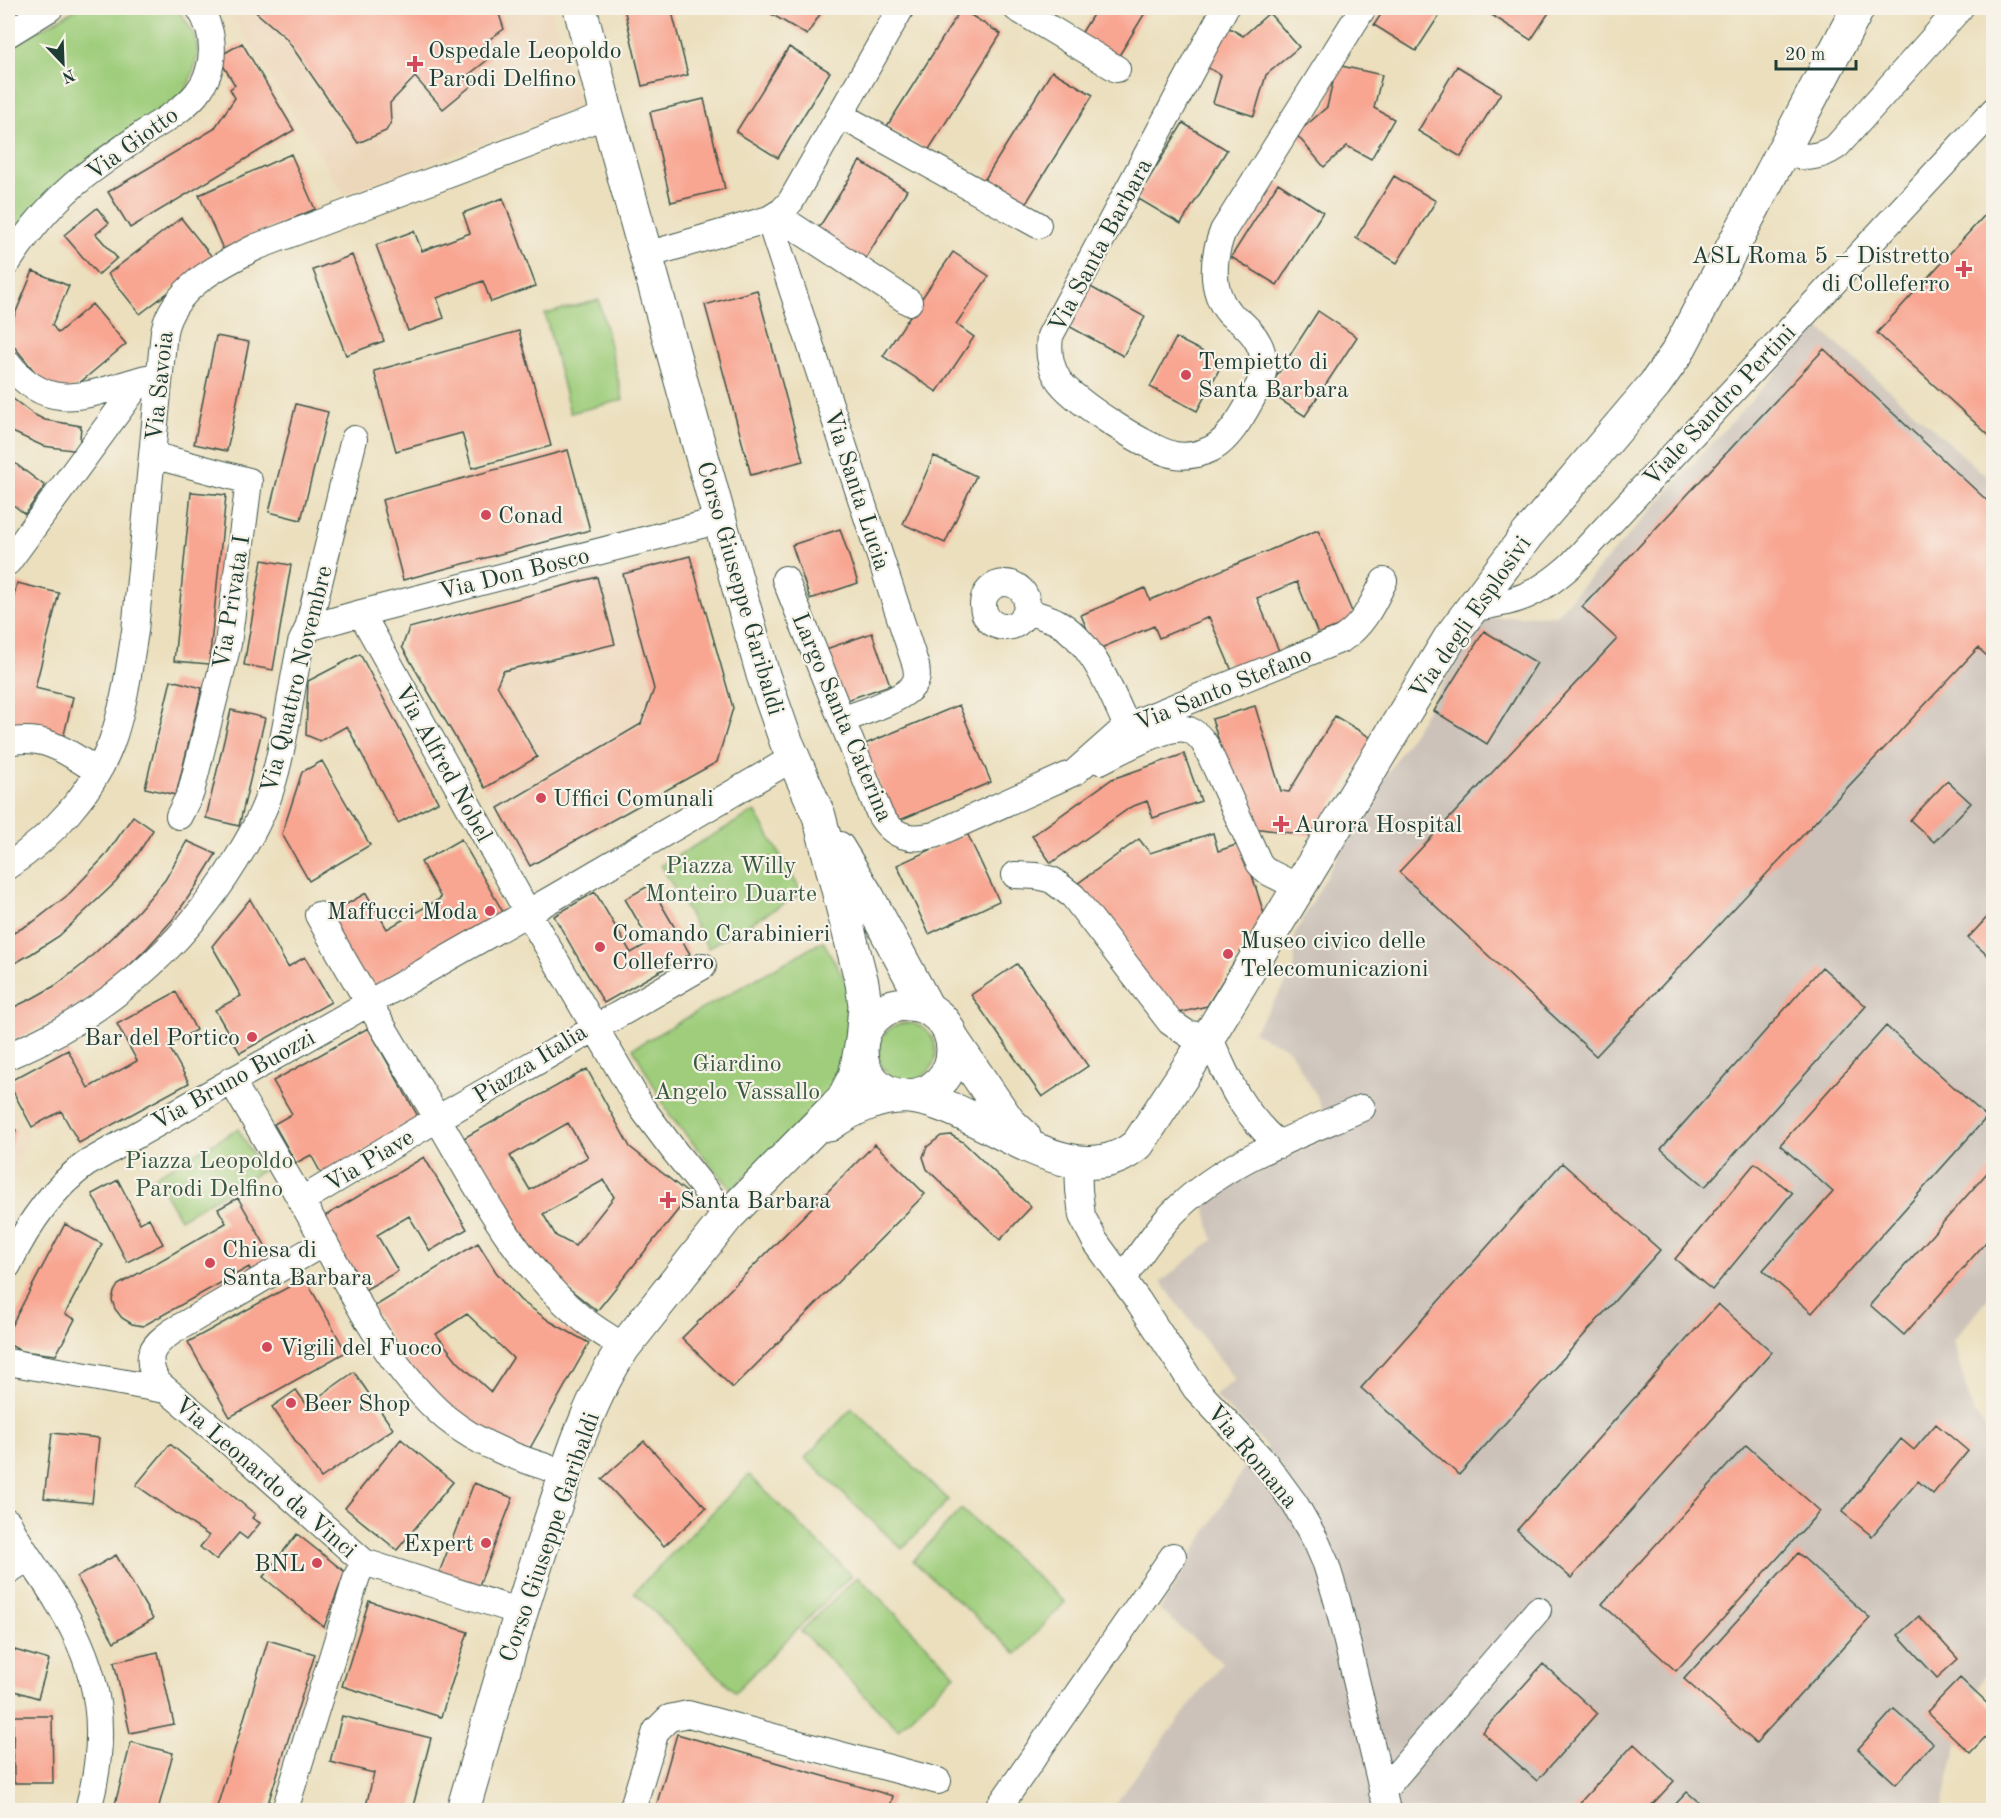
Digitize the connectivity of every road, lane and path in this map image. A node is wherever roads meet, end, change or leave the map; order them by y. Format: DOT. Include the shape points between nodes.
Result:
graph roads {
  1 [pos="50,8"];
  2 [pos="199,8"];
  3 [pos="580,8"];
  4 [pos="901,8"];
  5 [pos="1016,8"];
  6 [pos="1225,8"];
  7 [pos="1363,8"];
  8 [pos="1858,8"];
  9 [pos="1960,8"];
  10 [pos="8,34"];
  11 [pos="1117,69"];
  12 [pos="1994,110"];
  13 [pos="608,114"];
  14 [pos="840,115"];
  15 [pos="1783,152"];
  16 [pos="772,217"];
  17 [pos="1038,225"];
  18 [pos="647,255"];
  19 [pos="8,262"];
  20 [pos="909,302"];
  21 [pos="8,363"];
  22 [pos="150,377"];
  23 [pos="354,439"];
  24 [pos="152,455"];
  25 [pos="722,520"];
  26 [pos="8,562"];
  27 [pos="785,579"];
  28 [pos="1384,580"];
  29 [pos="1470,609"];
  30 [pos="1027,611"];
  31 [pos="361,613"];
  32 [pos="308,628"];
  33 [pos="842,720"];
  34 [pos="1127,726"];
  35 [pos="8,742"];
  36 [pos="793,758"];
  37 [pos="97,771"];
  38 [pos="1075,772"];
  39 [pos="179,816"];
  40 [pos="819,816"];
  41 [pos="915,839"];
  42 [pos="8,866"];
  43 [pos="1015,875"];
  44 [pos="1298,887"];
  45 [pos="528,913"];
  46 [pos="318,915"];
  47 [pos="703,966"];
  48 [pos="368,1003"];
  49 [pos="928,1009"];
  50 [pos="595,1028"];
  51 [pos="1209,1036"];
  52 [pos="953,1040"];
  53 [pos="862,1041"];
  54 [pos="8,1056"];
  55 [pos="231,1080"];
  56 [pos="908,1097"];
  57 [pos="1362,1108"];
  58 [pos="438,1119"];
  59 [pos="1279,1145"];
  60 [pos="795,1148"];
  61 [pos="1040,1152"];
  62 [pos="1078,1162"];
  63 [pos="302,1200"];
  64 [pos="728,1217"];
  65 [pos="325,1242"];
  66 [pos="8,1265"];
  67 [pos="1123,1278"];
  68 [pos="624,1347"];
  69 [pos="8,1362"];
  70 [pos="165,1390"];
  71 [pos="566,1473"];
  72 [pos="8,1522"];
  73 [pos="1173,1556"];
  74 [pos="364,1562"];
  75 [pos="18,1564"];
  76 [pos="1538,1610"];
  77 [pos="520,1612"];
  78 [pos="938,1781"];
  79 [pos="1385,1801"];
  80 [pos="88,1810"];
  81 [pos="285,1810"];
  82 [pos="463,1810"];
  83 [pos="632,1810"];
  84 [pos="997,1810"];
  1 -- 10 [label="street"];
  2 -- 19 [label="street, Via Giotto" via="209,29 212,51 208,72 198,92 70,189 28,232"];
  3 -- 13 [label="main road, Corso Giuseppe Garibaldi"];
  4 -- 14 [label="street"];
  5 -- 11 [label="street"];
  6 -- 7 [label="street, Via Santa Barbara" via="1048,346 1059,381 1077,400 1145,442 1181,455 1212,449 1230,434 1260,383 1264,354 1257,338 1229,313 1219,296 1214,267 1219,242"];
  8 -- 15 [label="main road, Via degli Esplosivi"];
  9 -- 15 [label="street" via="1837,146 1811,158"];
  12 -- 29 [label="street, Viale Sandro Pertini" via="1571,565 1523,598"];
  13 -- 18 [label="main road, Corso Giuseppe Garibaldi"];
  13 -- 22 [label="street, Via Savoia" via="311,225 215,269 171,309"];
  14 -- 16 [label="street" via="791,201"];
  14 -- 17 [label="street"];
  15 -- 29 [label="main road, Via degli Esplosivi" via="1666,369"];
  16 -- 18 [label="street"];
  16 -- 20 [label="street"];
  16 -- 33 [label="street, Via Santa Lucia" via="917,675 911,689"];
  18 -- 25 [label="main road, Corso Giuseppe Garibaldi"];
  21 -- 22 [label="street" via="34,389 55,396 78,396"];
  22 -- 24 [label="street, Via Savoia"];
  22 -- 26 [label="street"];
  23 -- 32 [label="street, Via Quattro Novembre"];
  24 -- 37 [label="street, Via Savoia" via="138,614 128,678 110,747"];
  24 -- 39 [label="street, Via Privata I" via="249,481 228,644 191,792"];
  25 -- 31 [label="street, Via Don Bosco"];
  25 -- 36 [label="main road, Corso Giuseppe Garibaldi" via="763,675"];
  27 -- 33 [label="street, Largo Santa Caterina"];
  28 -- 34 [label="street, Via Santo Stefano" via="1368,614 1341,639"];
  29 -- 44 [label="main road, Via degli Esplosivi"];
  30 -- 34 [label="street" via="1057,622 1073,635 1096,665"];
  31 -- 32 [label="street, Via Don Bosco"];
  31 -- 45 [label="street, Via Alfred Nobel"];
  32 -- 54 [label="street, Via Quattro Novembre" via="301,643 283,746 270,792 244,847 207,905 157,959 112,998 58,1032"];
  33 -- 41 [label="street, Largo Santa Caterina" via="886,825 899,836"];
  34 -- 38 [label="street, Via Santo Stefano"];
  35 -- 37 [label="street" via="46,742"];
  36 -- 40 [label="main road, Corso Giuseppe Garibaldi"];
  36 -- 45 [label="street"];
  37 -- 42 [label="street, Via Savoia" via="58,825"];
  38 -- 41 [label="street, Via Santo Stefano" via="934,835"];
  38 -- 44 [label="street" via="1162,732 1188,729 1202,739 1259,863 1266,871"];
  40 -- 49 [label="main road"];
  40 -- 53 [label="main road, Corso Giuseppe Garibaldi" via="862,983"];
  43 -- 51 [label="street" via="1052,880 1065,889 1170,1022 1188,1034"];
  44 -- 51 [label="main road, Via degli Esplosivi"];
  45 -- 48 [label="street"];
  45 -- 50 [label="street, Piazza Italia"];
  46 -- 48 [label="street"];
  47 -- 50 [label="street"];
  48 -- 55 [label="street, Via Bruno Buozzi"];
  48 -- 58 [label="street"];
  49 -- 52 [label="main road" via="943,1022"];
  49 -- 53 [label="main road" via="903,1004 887,1009 868,1025"];
  50 -- 58 [label="street, Piazza Italia"];
  50 -- 64 [label="street" via="652,1123"];
  51 -- 59 [label="street" via="1239,1101"];
  51 -- 62 [label="main road, Via degli Esplosivi" via="1138,1144 1113,1159"];
  52 -- 56 [label="main road" via="952,1060 944,1079 922,1095"];
  52 -- 61 [label="main road, Via degli Esplosivi" via="1009,1122"];
  53 -- 56 [label="main road" via="864,1068 871,1080 894,1095"];
  53 -- 60 [label="main road, Corso Giuseppe Garibaldi" via="849,1092"];
  55 -- 63 [label="street"];
  55 -- 66 [label="street, Via Bruno Buozzi" via="74,1173 41,1208"];
  56 -- 60 [label="main road, Corso Giuseppe Garibaldi" via="850,1110"];
  56 -- 61 [label="main road, Via degli Esplosivi" via="957,1110"];
  57 -- 59 [label="street"];
  58 -- 63 [label="street, Via Piave"];
  58 -- 68 [label="street" via="520,1254 554,1293"];
  59 -- 67 [label="street" via="1225,1171 1187,1199"];
  60 -- 64 [label="main road, Corso Giuseppe Garibaldi"];
  61 -- 62 [label="main road, Via degli Esplosivi"];
  62 -- 67 [label="street, Via Romana" via="1082,1216"];
  63 -- 65 [label="street"];
  64 -- 68 [label="main road, Corso Giuseppe Garibaldi"];
  65 -- 70 [label="street" via="159,1341 153,1348 150,1364"];
  65 -- 71 [label="street" via="391,1359 447,1419 497,1449"];
  67 -- 79 [label="street, Via Romana" via="1196,1389 1265,1463 1316,1541 1338,1600"];
  68 -- 71 [label="main road, Corso Giuseppe Garibaldi" via="592,1407"];
  69 -- 70 [label="street, Via Leonardo da Vinci"];
  70 -- 74 [label="street, Via Leonardo da Vinci"];
  71 -- 77 [label="main road, Corso Giuseppe Garibaldi"];
  72 -- 75 [label="street"];
  73 -- 84 [label="street"];
  74 -- 77 [label="street, Via Leonardo da Vinci"];
  74 -- 81 [label="street"];
  75 -- 80 [label="street" via="59,1603 78,1637 95,1685 99,1733"];
  76 -- 79 [label="street"];
  77 -- 82 [label="main road, Corso Giuseppe Garibaldi"];
  78 -- 83 [label="street" via="688,1714 669,1718 656,1731"];
}
